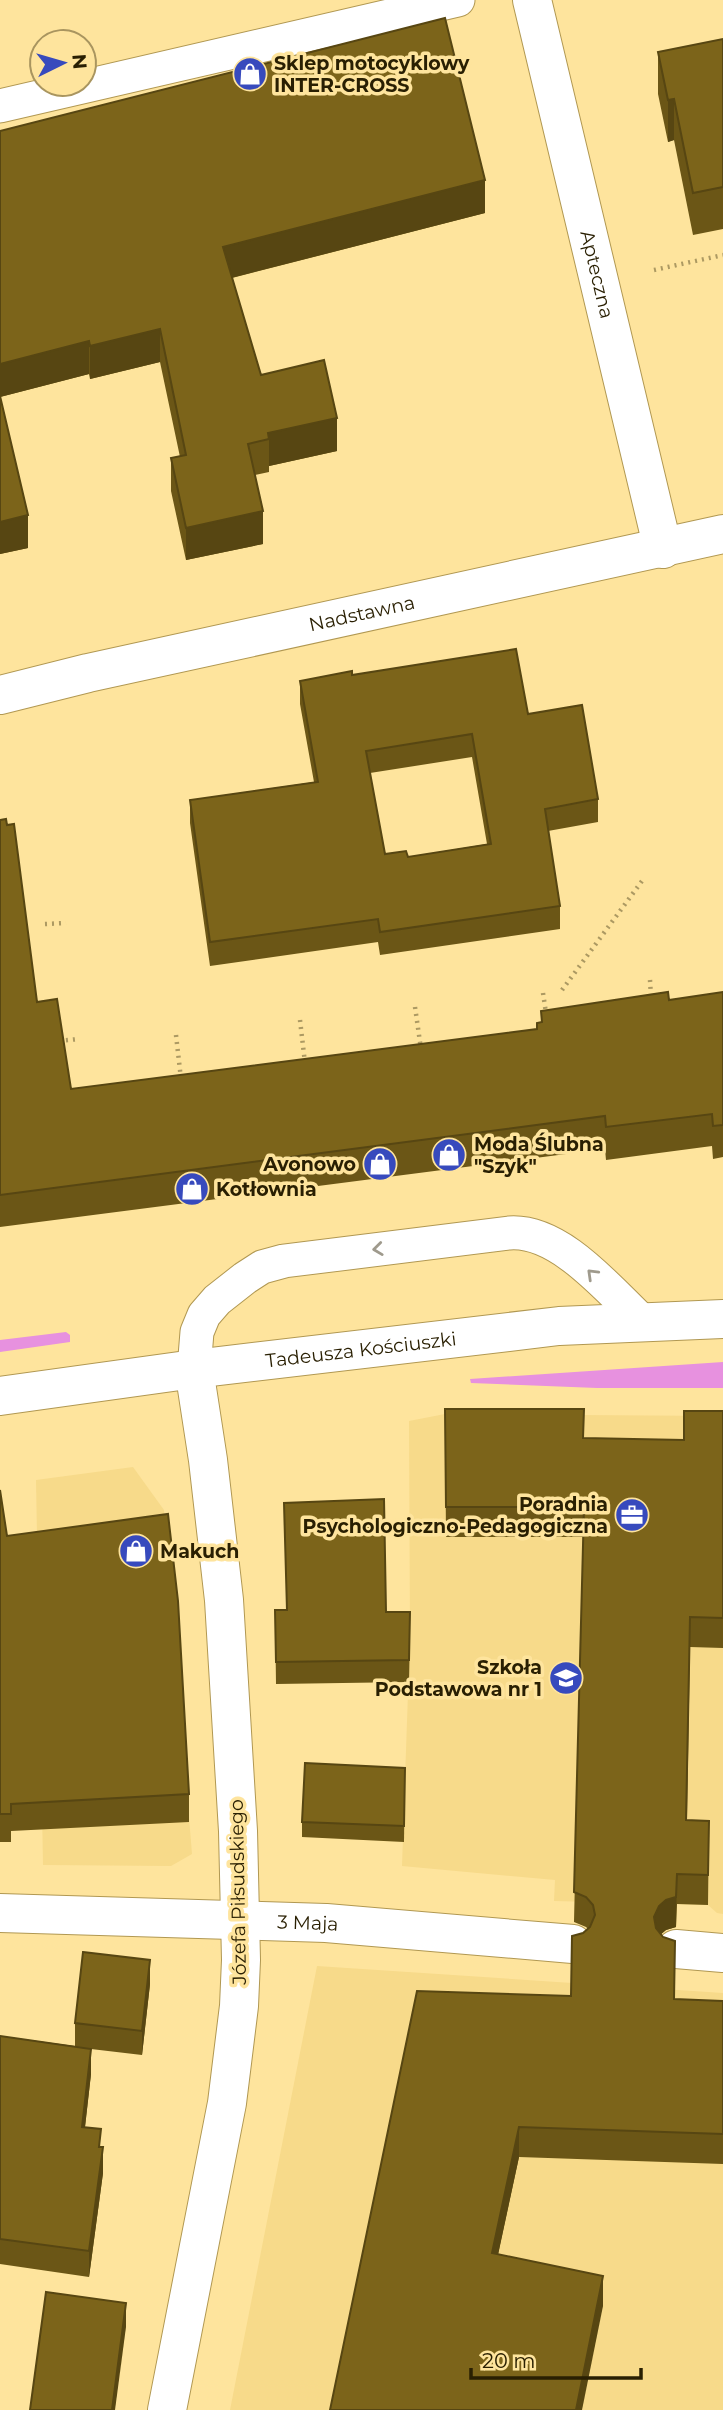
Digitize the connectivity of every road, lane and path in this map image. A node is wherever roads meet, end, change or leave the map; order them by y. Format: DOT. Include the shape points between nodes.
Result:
graph roads {
  1 [pos="458,0"];
  2 [pos="532,0"];
  3 [pos="0,106"];
  4 [pos="723,255"];
  5 [pos="654,270"];
  6 [pos="723,534"];
  7 [pos="663,549"];
  8 [pos="0,695"];
  9 [pos="642,881"];
  10 [pos="66,923"];
  11 [pos="45,924"];
  12 [pos="650,979"];
  13 [pos="562,990"];
  14 [pos="543,993"];
  15 [pos="652,1003"];
  16 [pos="415,1007"];
  17 [pos="547,1018"];
  18 [pos="300,1020"];
  19 [pos="176,1035"];
  20 [pos="79,1038"];
  21 [pos="58,1042"];
  22 [pos="421,1054"];
  23 [pos="306,1067"];
  24 [pos="181,1083"];
  25 [pos="723,1319"];
  26 [pos="642,1321"];
  27 [pos="194,1369"];
  28 [pos="0,1396"];
  29 [pos="0,1913"];
  30 [pos="240,1920"];
  31 [pos="573,1944"];
  32 [pos="676,1949"];
  33 [pos="723,1952"];
  34 [pos="167,2410"];
  1 -- 3 [label="lane"];
  2 -- 7 [label="street, Apteczna"];
  4 -- 5 [label="path"];
  6 -- 7 [label="street, Nadstawna"];
  7 -- 8 [label="street, Nadstawna"];
  9 -- 13 [label="path"];
  10 -- 11 [label="path"];
  12 -- 15 [label="path"];
  14 -- 17 [label="path"];
  16 -- 22 [label="path"];
  18 -- 23 [label="path"];
  19 -- 24 [label="path"];
  20 -- 21 [label="path"];
  25 -- 26 [label="street, Tadeusza Kościuszki"];
  26 -- 27 [label="street, Tadeusza Kościuszki" via="559,1326"];
  26 -- 27 [label="lane, one-way" via="575,1258 538,1237 509,1233 262,1267 204,1315 197,1332"];
  27 -- 28 [label="street, Tadeusza Kościuszki"];
  27 -- 30 [label="street, Józefa Piłsudskiego" via="224,1600"];
  29 -- 30 [label="street, 3 Maja"];
  30 -- 31 [label="street, 3 Maja"];
  30 -- 34 [label="street, Józefa Piłsudskiego" via="233,2068"];
  32 -- 33 [label="street"];
}
